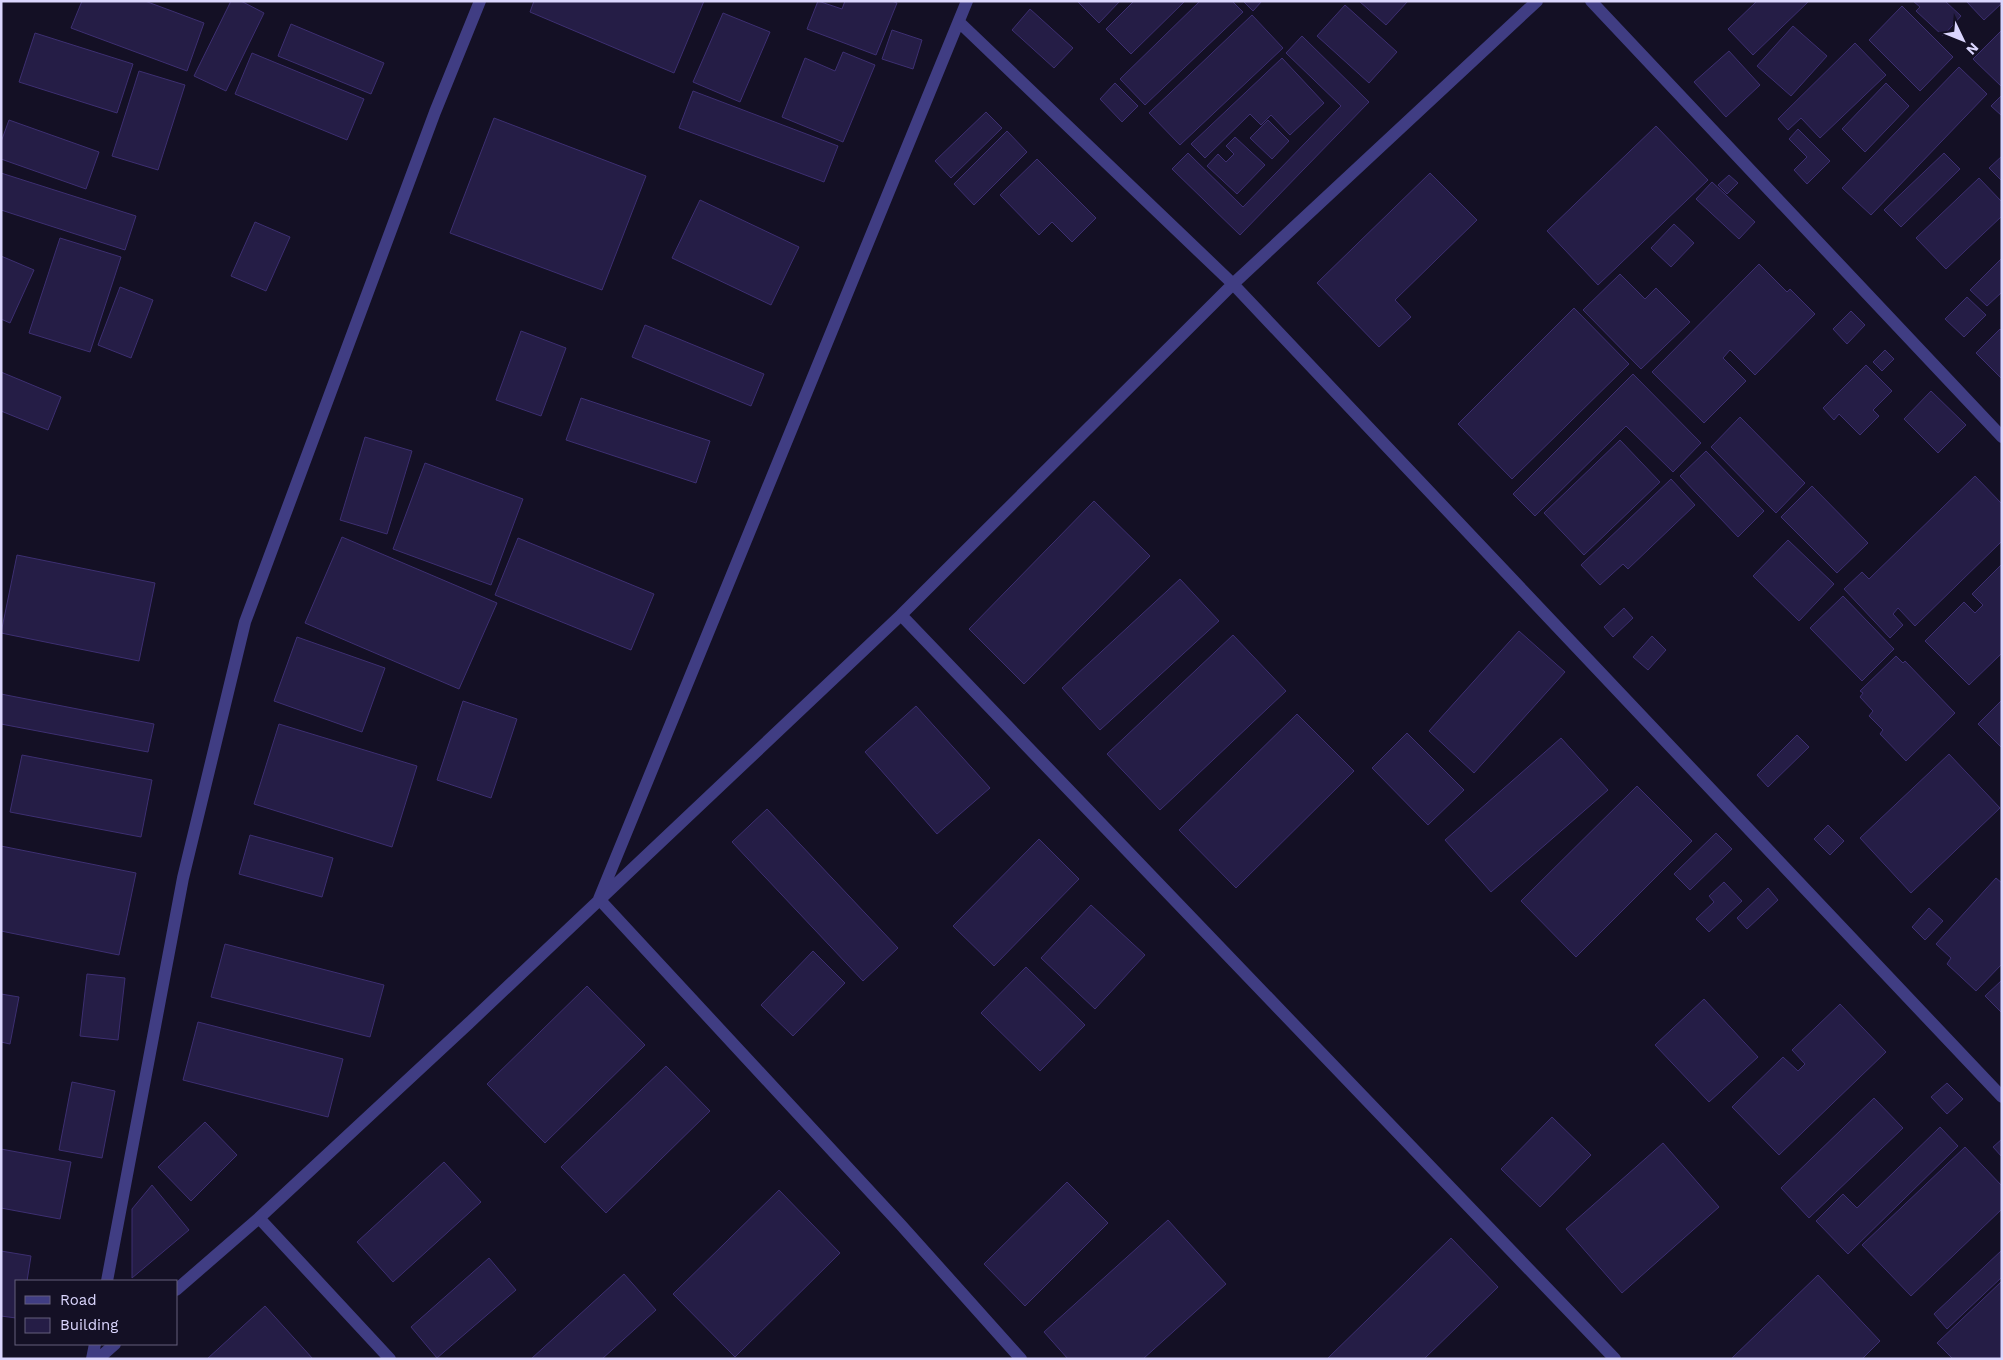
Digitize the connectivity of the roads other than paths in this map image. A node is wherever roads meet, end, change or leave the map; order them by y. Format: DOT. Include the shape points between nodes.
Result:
graph roads {
  1 [pos="480,1"];
  2 [pos="967,1"];
  3 [pos="1537,1"];
  4 [pos="1591,1"];
  5 [pos="959,22"];
  6 [pos="1234,284"];
  7 [pos="2002,437"];
  8 [pos="901,615"];
  9 [pos="599,899"];
  10 [pos="2002,1097"];
  11 [pos="258,1218"];
  12 [pos="107,1280"];
  13 [pos="178,1288"];
  14 [pos="95,1345"];
  15 [pos="114,1345"];
  16 [pos="92,1359"];
  17 [pos="98,1359"];
  18 [pos="390,1359"];
  19 [pos="1021,1359"];
  20 [pos="1615,1359"];
  1 -- 12 [label="street" via="435,112 245,622 183,878"];
  2 -- 5 [label="street"];
  3 -- 6 [label="street"];
  4 -- 7 [label="street"];
  5 -- 6 [label="street"];
  5 -- 9 [label="street"];
  6 -- 8 [label="street"];
  6 -- 10 [label="street"];
  8 -- 9 [label="street"];
  8 -- 20 [label="street"];
  9 -- 11 [label="street"];
  9 -- 19 [label="street"];
  11 -- 13 [label="street"];
  11 -- 18 [label="street"];
  14 -- 16 [label="street"];
  15 -- 17 [label="street"];
}
